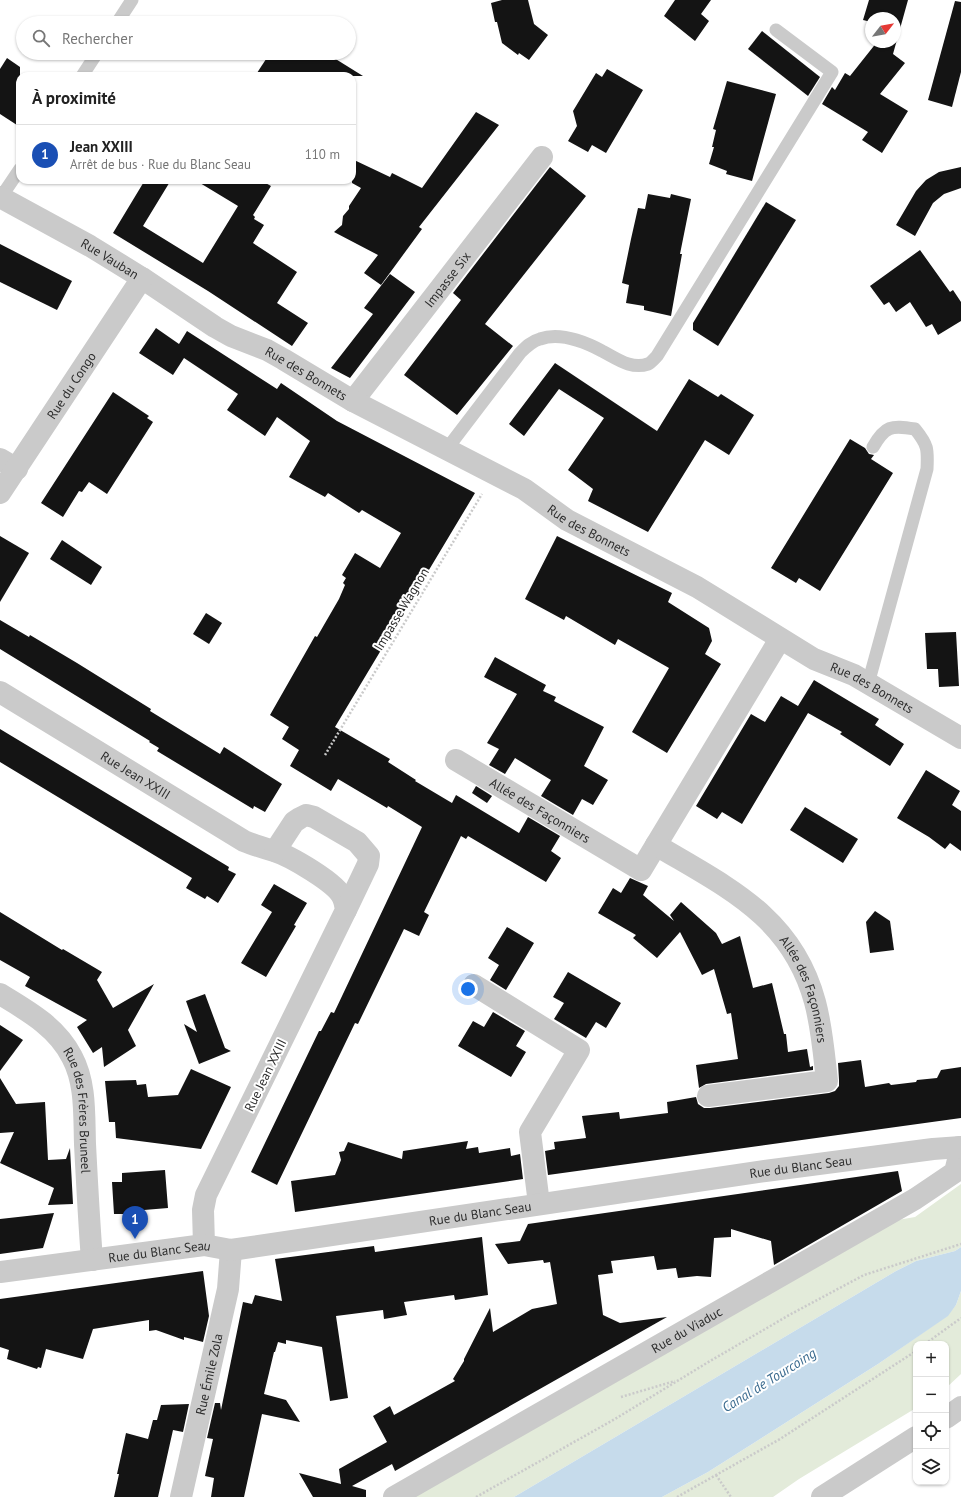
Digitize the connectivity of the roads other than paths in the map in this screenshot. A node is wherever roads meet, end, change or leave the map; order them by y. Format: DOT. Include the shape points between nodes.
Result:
graph roads {
  1 [pos="132,0"];
  2 [pos="122,16"];
  3 [pos="776,30"];
  4 [pos="92,60"];
  5 [pos="85,72"];
  6 [pos="542,157"];
  7 [pos="16,175"];
  8 [pos="0,197"];
  9 [pos="142,278"];
  10 [pos="215,327"];
  11 [pos="353,401"];
  12 [pos="872,447"];
  13 [pos="446,450"];
  14 [pos="8,464"];
  15 [pos="0,494"];
  16 [pos="780,638"];
  17 [pos="868,684"];
  18 [pos="0,692"];
  19 [pos="961,738"];
  20 [pos="456,760"];
  21 [pos="656,845"];
  22 [pos="275,851"];
  23 [pos="346,910"];
  24 [pos="474,985"];
  25 [pos="0,994"];
  26 [pos="708,1096"];
  27 [pos="960,1147"];
  28 [pos="539,1204"];
  29 [pos="204,1245"];
  30 [pos="231,1250"];
  31 [pos="92,1260"];
  32 [pos="0,1272"];
  33 [pos="961,1408"];
  34 [pos="949,1416"];
  35 [pos="913,1440"];
  36 [pos="181,1497"];
  37 [pos="394,1497"];
  38 [pos="822,1497"];
  1 -- 2 [label="lane"];
  3 -- 13 [label="lane" via="832,72 657,356 648,364 629,365 568,338 541,338 520,353"];
  4 -- 5 [label="lane"];
  6 -- 11 [label="street, Impasse Six"];
  7 -- 8 [label="lane"];
  8 -- 9 [label="street, Rue Vauban" via="90,246"];
  9 -- 10 [label="street, Rue Vauban"];
  9 -- 14 [label="street, Rue du Congo"];
  10 -- 11 [label="street, Rue des Bonnets" via="267,350"];
  11 -- 13 [label="street, Rue des Bonnets"];
  12 -- 17 [label="lane" via="879,436 889,428 901,427 914,429 924,440 928,452 927,469"];
  13 -- 16 [label="street, Rue des Bonnets" via="524,489 566,520 697,587"];
  14 -- 15 [label="street, Rue du Congo"];
  16 -- 17 [label="street, Rue des Bonnets" via="814,659"];
  16 -- 21 [label="street, Allée des Façonniers"];
  17 -- 19 [label="street, Rue des Bonnets"];
  18 -- 22 [label="street, Rue Jean XXIII" via="244,841"];
  20 -- 21 [label="street, Allée des Façonniers" via="641,870"];
  21 -- 26 [label="street, Allée des Façonniers" via="734,892 768,919 801,964 816,1004 827,1081"];
  22 -- 23 [label="street, Rue Jean XXIII" via="326,880 343,898"];
  22 -- 23 [label="street, Rue Jean XXIII" via="294,822 306,815 357,842 369,856 368,864"];
  23 -- 29 [label="street, Rue Jean XXIII" via="206,1195 203,1210"];
  24 -- 28 [label="street" via="579,1050 530,1132"];
  25 -- 31 [label="street, Rue des Frères Bruneel" via="50,1026 72,1057 79,1073"];
  27 -- 28 [label="street, Rue du Blanc Seau" via="766,1171"];
  27 -- 37 [label="street, Rue du Viaduc" via="955,1172 916,1200"];
  28 -- 30 [label="street, Rue du Blanc Seau"];
  29 -- 30 [label="street, Rue du Blanc Seau"];
  29 -- 31 [label="street, Rue du Blanc Seau"];
  30 -- 36 [label="street, Rue Émile Zola" via="228,1289"];
  31 -- 32 [label="street, Rue du Blanc Seau"];
  33 -- 34 [label="street"];
  35 -- 38 [label="street"];
}
